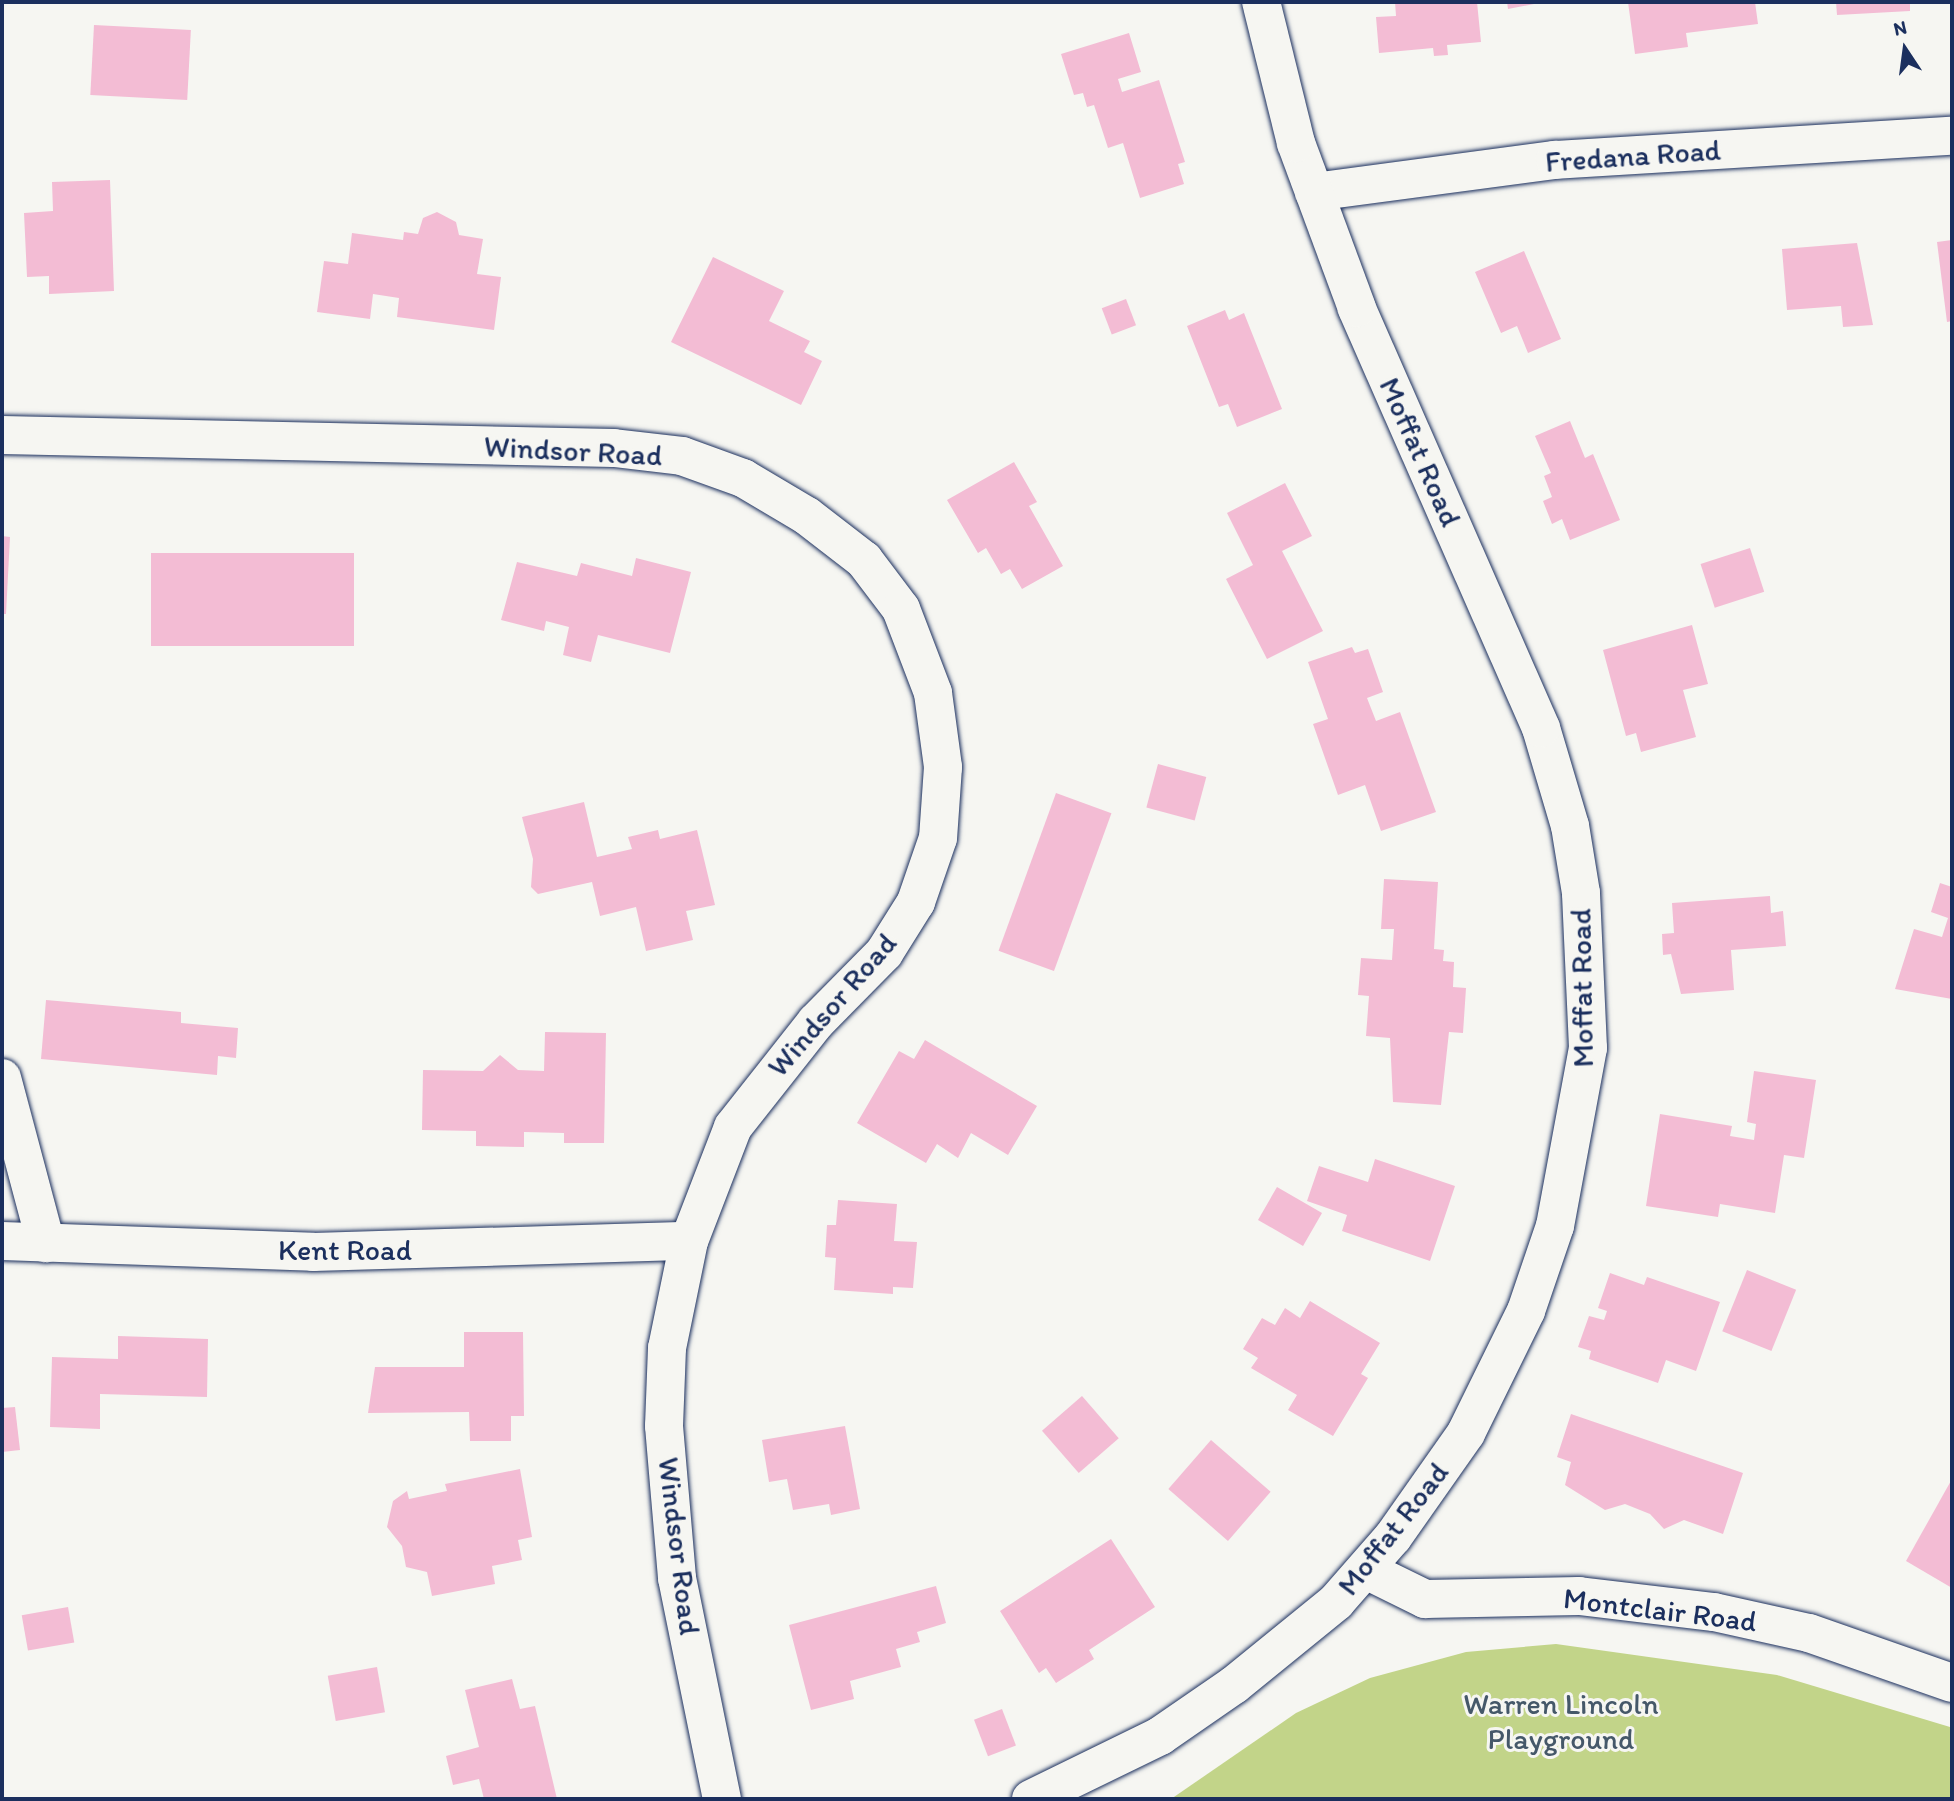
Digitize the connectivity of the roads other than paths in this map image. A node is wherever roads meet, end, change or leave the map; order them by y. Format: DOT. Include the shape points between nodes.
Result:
graph roads {
  1 [pos="1261,2"];
  2 [pos="1952,136"];
  3 [pos="1314,192"];
  4 [pos="2,435"];
  5 [pos="2,1079"];
  6 [pos="2,1241"];
  7 [pos="689,1241"];
  8 [pos="46,1242"];
  9 [pos="1366,1570"];
  10 [pos="1952,1683"];
  11 [pos="722,1799"];
  12 [pos="1031,1799"];
  1 -- 3 [label="street, Moffat Road" via="1269,53"];
  2 -- 3 [label="street, Fredana Road" via="1555,160"];
  3 -- 9 [label="street, Moffat Road" via="1357,307 1541,727 1570,826 1587,962 1588,1048 1577,1132 1541,1272 1466,1433"];
  4 -- 7 [label="street, Windsor Road" via="614,448 682,456 743,478 864,560 901,609 933,692 943,767 938,838 916,902 884,953 768,1077 733,1127"];
  5 -- 8 [label="street"];
  6 -- 8 [label="street, Kent Road"];
  7 -- 8 [label="street, Kent Road" via="313,1252"];
  7 -- 11 [label="street, Windsor Road" via="667,1348 664,1426 677,1578"];
  9 -- 10 [label="street, Montclair Road" via="1425,1599 1579,1596 1714,1612 1821,1637"];
  9 -- 12 [label="street, Moffat Road" via="1306,1629 1198,1711 1118,1759"];
}
